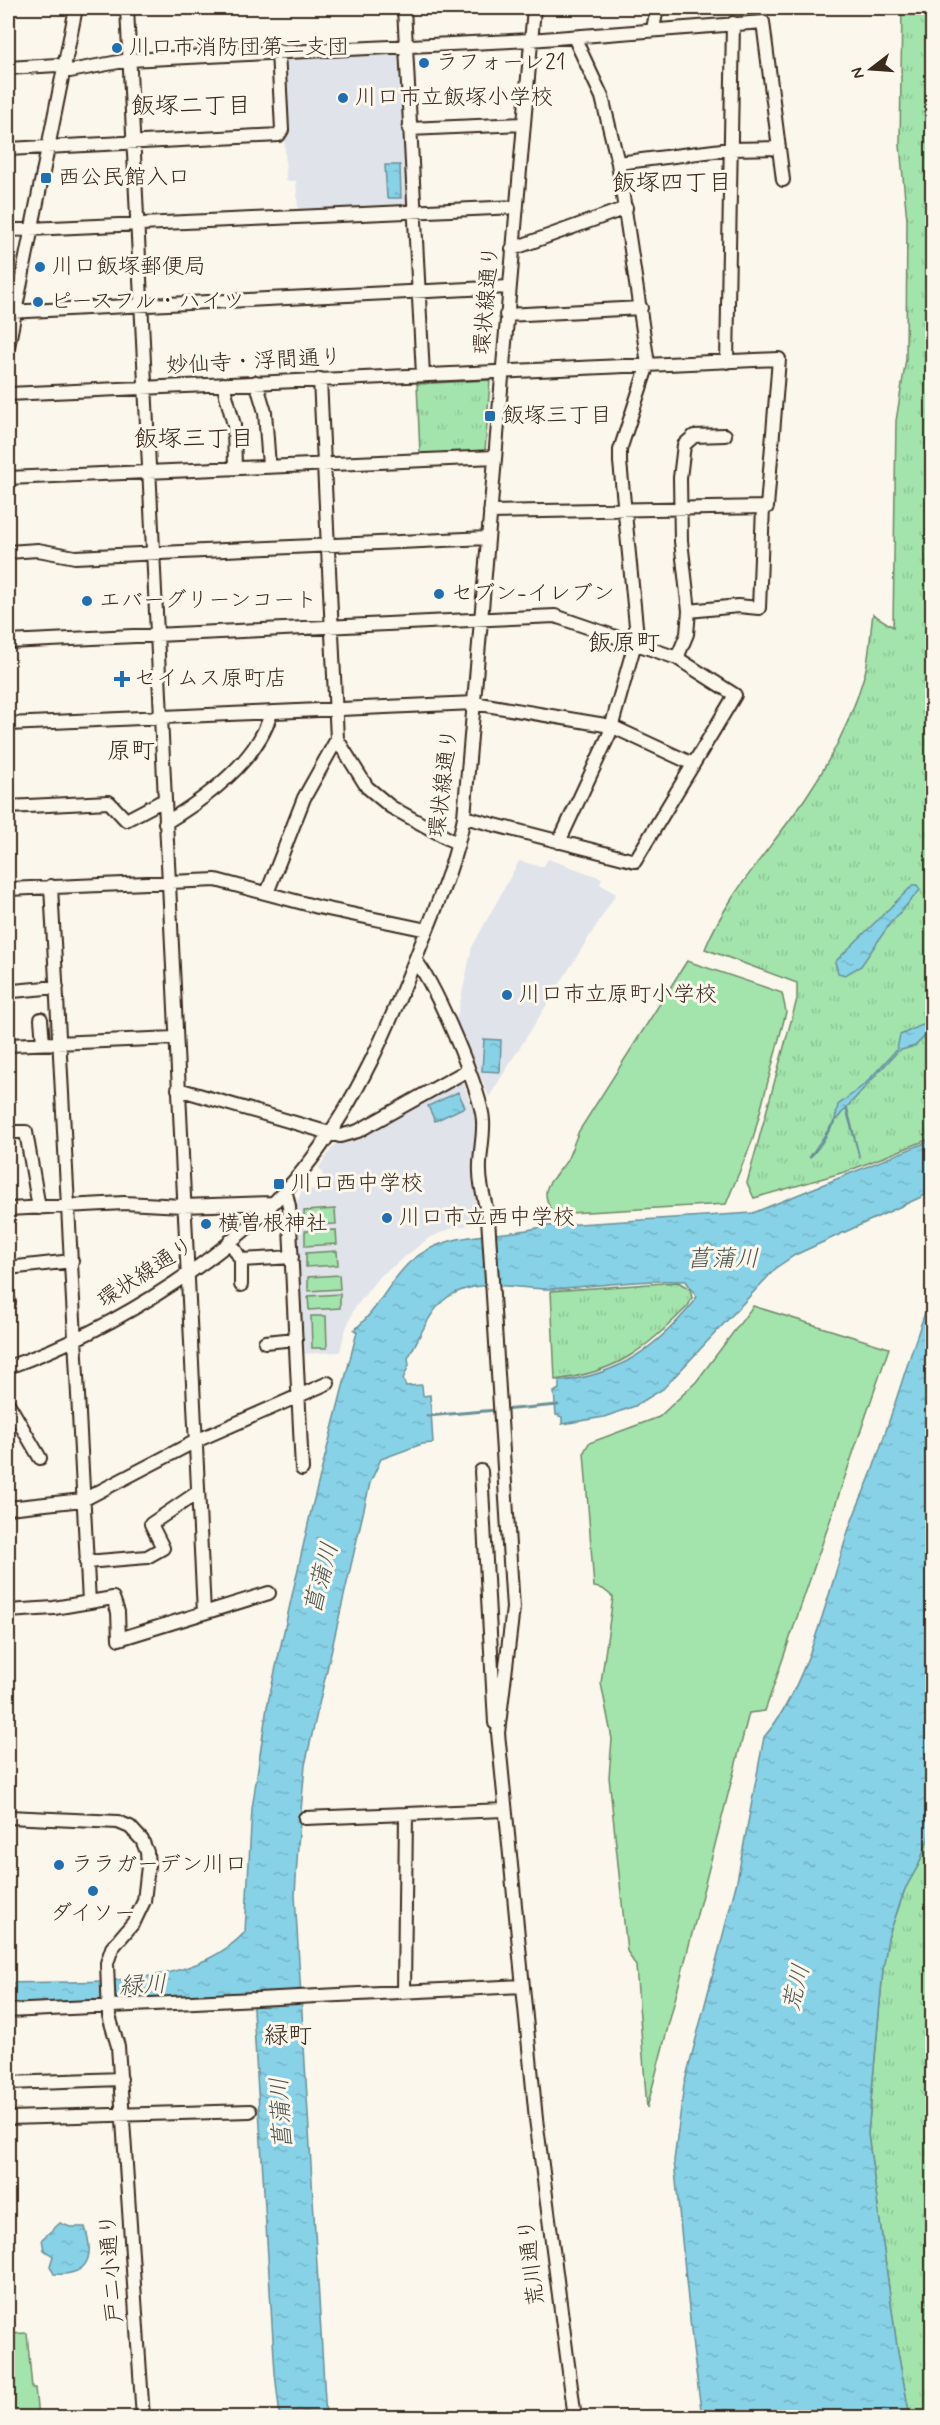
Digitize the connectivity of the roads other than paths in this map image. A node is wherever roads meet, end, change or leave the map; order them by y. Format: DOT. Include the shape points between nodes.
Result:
graph roads {
  1 [pos="76,8"];
  2 [pos="127,8"];
  3 [pos="404,8"];
  4 [pos="534,8"];
  5 [pos="657,8"];
  6 [pos="733,23"];
  7 [pos="653,29"];
  8 [pos="574,37"];
  9 [pos="531,40"];
  10 [pos="405,46"];
  11 [pos="278,51"];
  12 [pos="129,60"];
  13 [pos="8,68"];
  14 [pos="64,68"];
  15 [pos="523,124"];
  16 [pos="409,129"];
  17 [pos="131,142"];
  18 [pos="48,147"];
  19 [pos="730,148"];
  20 [pos="778,148"];
  21 [pos="8,149"];
  22 [pos="618,163"];
  23 [pos="783,180"];
  24 [pos="516,207"];
  25 [pos="626,208"];
  26 [pos="414,210"];
  27 [pos="137,224"];
  28 [pos="32,229"];
  29 [pos="8,230"];
  30 [pos="512,249"];
  31 [pos="509,287"];
  32 [pos="418,291"];
  33 [pos="141,306"];
  34 [pos="641,308"];
  35 [pos="11,312"];
  36 [pos="506,315"];
  37 [pos="8,347"];
  38 [pos="727,362"];
  39 [pos="648,364"];
  40 [pos="502,372"];
  41 [pos="423,375"];
  42 [pos="320,379"];
  43 [pos="256,382"];
  44 [pos="223,384"];
  45 [pos="144,388"];
  46 [pos="8,394"];
  47 [pos="725,435"];
  48 [pos="495,457"];
  49 [pos="325,464"];
  50 [pos="268,466"];
  51 [pos="235,468"];
  52 [pos="148,471"];
  53 [pos="8,478"];
  54 [pos="681,507"];
  55 [pos="763,507"];
  56 [pos="624,509"];
  57 [pos="490,512"];
  58 [pos="488,537"];
  59 [pos="328,545"];
  60 [pos="8,552"];
  61 [pos="153,553"];
  62 [pos="689,611"];
  63 [pos="481,618"];
  64 [pos="331,626"];
  65 [pos="156,635"];
  66 [pos="8,642"];
  67 [pos="635,645"];
  68 [pos="677,658"];
  69 [pos="474,703"];
  70 [pos="336,710"];
  71 [pos="271,713"];
  72 [pos="160,718"];
  73 [pos="8,724"];
  74 [pos="611,726"];
  75 [pos="337,739"];
  76 [pos="693,764"];
  77 [pos="164,800"];
  78 [pos="8,807"];
  79 [pos="464,817"];
  80 [pos="165,823"];
  81 [pos="560,842"];
  82 [pos="458,844"];
  83 [pos="168,882"];
  84 [pos="51,886"];
  85 [pos="8,889"];
  86 [pos="267,893"];
  87 [pos="427,930"];
  88 [pos="415,960"];
  89 [pos="57,987"];
  90 [pos="13,991"];
  91 [pos="41,1020"];
  92 [pos="175,1038"];
  93 [pos="43,1043"];
  94 [pos="60,1043"];
  95 [pos="8,1045"];
  96 [pos="468,1070"];
  97 [pos="178,1089"];
  98 [pos="14,1132"];
  99 [pos="331,1132"];
  100 [pos="285,1190"];
  101 [pos="272,1203"];
  102 [pos="69,1206"];
  103 [pos="183,1206"];
  104 [pos="39,1208"];
  105 [pos="8,1209"];
  106 [pos="230,1241"];
  107 [pos="292,1257"];
  108 [pos="242,1260"];
  109 [pos="72,1261"];
  110 [pos="8,1268"];
  111 [pos="188,1274"];
  112 [pos="241,1285"];
  113 [pos="296,1339"];
  114 [pos="76,1340"];
  115 [pos="265,1342"];
  116 [pos="8,1367"];
  117 [pos="328,1383"];
  118 [pos="298,1396"];
  119 [pos="8,1403"];
  120 [pos="196,1441"];
  121 [pos="40,1458"];
  122 [pos="302,1469"];
  123 [pos="481,1472"];
  124 [pos="198,1492"];
  125 [pos="83,1500"];
  126 [pos="8,1508"];
  127 [pos="86,1563"];
  128 [pos="269,1593"];
  129 [pos="89,1602"];
  130 [pos="8,1611"];
  131 [pos="204,1613"];
  132 [pos="498,1733"];
  133 [pos="504,1810"];
  134 [pos="406,1814"];
  135 [pos="8,1818"];
  136 [pos="305,1818"];
  137 [pos="524,1986"];
  138 [pos="404,1992"];
  139 [pos="108,2005"];
  140 [pos="8,2011"];
  141 [pos="121,2079"];
  142 [pos="8,2083"];
  143 [pos="250,2111"];
  144 [pos="123,2115"];
  145 [pos="8,2118"];
  146 [pos="143,2418"];
  147 [pos="574,2418"];
  1 -- 14 [label="street"];
  2 -- 12 [label="street"];
  3 -- 10 [label="street"];
  4 -- 9 [label="street, 環状線通り"];
  5 -- 7 [label="street"];
  6 -- 7 [label="street"];
  6 -- 19 [label="street"];
  6 -- 20 [label="street" via="763,22"];
  7 -- 8 [label="street"];
  8 -- 9 [label="street"];
  8 -- 22 [label="street" via="602,97"];
  9 -- 10 [label="street"];
  9 -- 15 [label="street, 環状線通り"];
  10 -- 11 [label="street"];
  10 -- 16 [label="street"];
  11 -- 12 [label="street"];
  11 -- 17 [label="street" via="282,130 279,135"];
  12 -- 14 [label="street" via="70,71"];
  12 -- 17 [label="street"];
  13 -- 14 [label="street"];
  14 -- 18 [label="street"];
  15 -- 16 [label="street"];
  15 -- 24 [label="street, 環状線通り"];
  16 -- 26 [label="street"];
  17 -- 18 [label="street"];
  17 -- 27 [label="street"];
  18 -- 21 [label="street"];
  18 -- 28 [label="street"];
  19 -- 20 [label="street"];
  19 -- 22 [label="street"];
  19 -- 38 [label="street"];
  20 -- 23 [label="street"];
  22 -- 25 [label="street"];
  24 -- 26 [label="street"];
  24 -- 30 [label="street, 環状線通り"];
  25 -- 30 [label="street"];
  25 -- 34 [label="street"];
  26 -- 27 [label="street"];
  26 -- 32 [label="street"];
  27 -- 28 [label="street"];
  27 -- 33 [label="street"];
  28 -- 29 [label="street"];
  28 -- 35 [label="street"];
  30 -- 31 [label="street, 環状線通り"];
  31 -- 32 [label="street"];
  31 -- 36 [label="street, 環状線通り"];
  32 -- 33 [label="street"];
  32 -- 41 [label="street"];
  33 -- 35 [label="street"];
  33 -- 45 [label="street"];
  34 -- 36 [label="street"];
  34 -- 39 [label="street"];
  35 -- 37 [label="street"];
  36 -- 40 [label="street, 環状線通り"];
  38 -- 39 [label="street, 妙仙寺・浮間通り"];
  38 -- 55 [label="street, 妙仙寺・浮間通り" via="779,359 767,507"];
  39 -- 40 [label="street, 妙仙寺・浮間通り"];
  39 -- 56 [label="street" via="620,450"];
  40 -- 41 [label="street, 妙仙寺・浮間通り"];
  40 -- 48 [label="street, 環状線通り"];
  41 -- 42 [label="street, 妙仙寺・浮間通り"];
  42 -- 43 [label="street, 妙仙寺・浮間通り"];
  42 -- 49 [label="street"];
  43 -- 44 [label="street, 妙仙寺・浮間通り"];
  43 -- 50 [label="street" via="265,412"];
  44 -- 45 [label="street, 妙仙寺・浮間通り"];
  44 -- 51 [label="street" via="234,425"];
  45 -- 46 [label="street, 妙仙寺・浮間通り"];
  45 -- 52 [label="street"];
  47 -- 54 [label="street" via="694,436 684,445"];
  48 -- 49 [label="street"];
  48 -- 57 [label="street, 環状線通り"];
  49 -- 50 [label="street"];
  49 -- 59 [label="street"];
  50 -- 51 [label="street"];
  51 -- 52 [label="street"];
  52 -- 53 [label="street"];
  52 -- 61 [label="street"];
  54 -- 55 [label="street"];
  54 -- 56 [label="street"];
  54 -- 62 [label="street"];
  55 -- 62 [label="street" via="759,608"];
  56 -- 57 [label="street"];
  56 -- 67 [label="street"];
  57 -- 58 [label="street, 環状線通り"];
  58 -- 59 [label="street"];
  58 -- 63 [label="street, 環状線通り"];
  59 -- 61 [label="street"];
  59 -- 64 [label="street"];
  60 -- 61 [label="street" via="38,550 75,557"];
  61 -- 65 [label="street"];
  62 -- 68 [label="street" via="687,634"];
  63 -- 64 [label="street"];
  63 -- 67 [label="street" via="555,616"];
  63 -- 69 [label="street, 環状線通り"];
  64 -- 65 [label="street"];
  64 -- 70 [label="street"];
  65 -- 66 [label="street"];
  65 -- 72 [label="street"];
  67 -- 68 [label="street"];
  67 -- 74 [label="street"];
  68 -- 76 [label="street" via="735,695"];
  69 -- 70 [label="street"];
  69 -- 74 [label="street"];
  69 -- 79 [label="street, 環状線通り"];
  70 -- 71 [label="street"];
  70 -- 75 [label="street"];
  71 -- 72 [label="street"];
  71 -- 80 [label="street" via="266,729 229,774 200,800"];
  72 -- 73 [label="street"];
  72 -- 77 [label="street"];
  74 -- 76 [label="street"];
  74 -- 81 [label="street"];
  75 -- 82 [label="street" via="367,787 391,807"];
  75 -- 86 [label="street" via="304,798"];
  76 -- 81 [label="street" via="634,861"];
  77 -- 78 [label="street" via="126,820 109,802"];
  77 -- 80 [label="street"];
  79 -- 81 [label="street"];
  79 -- 82 [label="street, 環状線通り"];
  80 -- 83 [label="street"];
  82 -- 87 [label="street, 環状線通り"];
  83 -- 84 [label="street"];
  83 -- 86 [label="street" via="216,880"];
  83 -- 92 [label="street"];
  84 -- 85 [label="street"];
  84 -- 89 [label="street"];
  86 -- 87 [label="street"];
  87 -- 88 [label="street, 環状線通り"];
  88 -- 96 [label="street" via="427,975"];
  88 -- 99 [label="street, 環状線通り" via="373,1058"];
  89 -- 90 [label="street"];
  89 -- 94 [label="street"];
  91 -- 93 [label="street"];
  92 -- 94 [label="street"];
  92 -- 97 [label="street"];
  93 -- 94 [label="street"];
  93 -- 95 [label="street"];
  94 -- 102 [label="street"];
  96 -- 99 [label="street" via="358,1131 340,1136"];
  96 -- 132 [label="street" via="484,1122 480,1173 488,1218 513,1608"];
  97 -- 99 [label="street"];
  97 -- 103 [label="street"];
  98 -- 104 [label="street" via="26,1132"];
  99 -- 100 [label="street, 環状線通り"];
  100 -- 101 [label="street, 環状線通り"];
  100 -- 107 [label="street"];
  101 -- 103 [label="street"];
  101 -- 106 [label="street, 環状線通り"];
  102 -- 103 [label="street"];
  102 -- 104 [label="street"];
  102 -- 109 [label="street"];
  103 -- 111 [label="street"];
  104 -- 105 [label="street"];
  106 -- 108 [label="street"];
  106 -- 111 [label="street, 環状線通り"];
  107 -- 108 [label="street"];
  107 -- 113 [label="street"];
  108 -- 112 [label="street"];
  109 -- 110 [label="street"];
  109 -- 114 [label="street"];
  111 -- 114 [label="street, 環状線通り"];
  111 -- 120 [label="street"];
  113 -- 115 [label="street"];
  113 -- 118 [label="street"];
  114 -- 116 [label="street, 環状線通り"];
  114 -- 125 [label="street"];
  117 -- 118 [label="street"];
  118 -- 120 [label="street"];
  118 -- 122 [label="street"];
  119 -- 121 [label="street"];
  120 -- 124 [label="street"];
  120 -- 125 [label="street"];
  123 -- 132 [label="street" via="493,1717"];
  124 -- 127 [label="street" via="151,1524 163,1548 147,1557"];
  124 -- 131 [label="street"];
  125 -- 126 [label="street"];
  125 -- 127 [label="street"];
  127 -- 129 [label="street"];
  128 -- 131 [label="street"];
  129 -- 130 [label="street"];
  129 -- 131 [label="street" via="113,1598 119,1639"];
  132 -- 133 [label="street, 荒川通り"];
  133 -- 134 [label="street"];
  133 -- 137 [label="street, 荒川通り"];
  134 -- 136 [label="street"];
  134 -- 138 [label="street"];
  135 -- 139 [label="street, 戸二小通り" via="118,1822 130,1827 142,1840 148,1866 144,1901 108,1957"];
  137 -- 138 [label="street"];
  137 -- 147 [label="street, 荒川通り" via="534,2102"];
  138 -- 139 [label="street"];
  139 -- 140 [label="street"];
  139 -- 141 [label="street, 戸二小通り"];
  141 -- 142 [label="street"];
  141 -- 144 [label="street, 戸二小通り"];
  143 -- 144 [label="street"];
  144 -- 145 [label="street"];
  144 -- 146 [label="street, 戸二小通り"];
}
